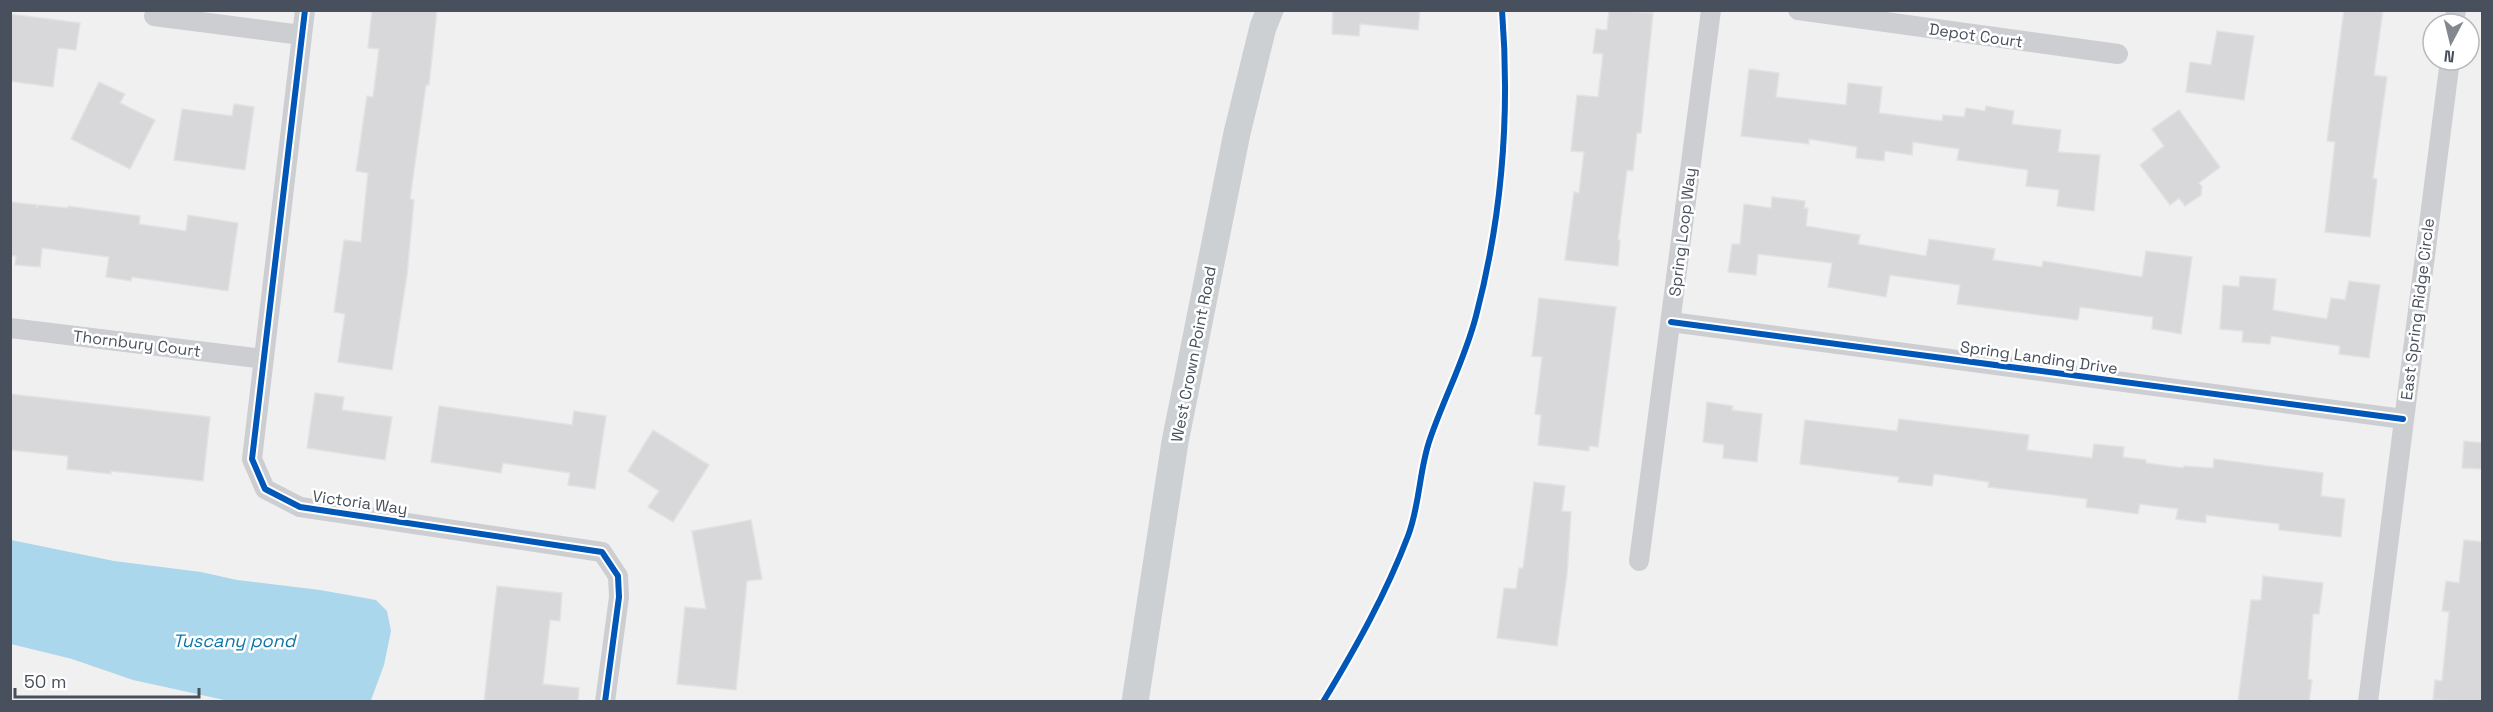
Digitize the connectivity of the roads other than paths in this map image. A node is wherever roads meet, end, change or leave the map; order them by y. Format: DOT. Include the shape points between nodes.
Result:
graph roads {
  1 [pos="304,10"];
  2 [pos="1270,10"];
  3 [pos="1711,10"];
  4 [pos="1798,10"];
  5 [pos="153,16"];
  6 [pos="301,35"];
  7 [pos="2118,54"];
  8 [pos="2448,72"];
  9 [pos="1671,322"];
  10 [pos="10,328"];
  11 [pos="264,359"];
  12 [pos="2403,419"];
  13 [pos="1640,561"];
  14 [pos="605,702"];
  15 [pos="1135,702"];
  16 [pos="2368,702"];
  1 -- 6 [label="street, Victoria Way"];
  2 -- 15 [label="street, West Crown Point Road" via="1237,133 1175,442"];
  3 -- 9 [label="street, Spring Loop Way"];
  4 -- 7 [label="street, Depot Court"];
  5 -- 6 [label="street"];
  6 -- 11 [label="street, Victoria Way"];
  8 -- 12 [label="street, East Spring Ridge Circle"];
  9 -- 12 [label="street, Spring Landing Drive"];
  9 -- 13 [label="street, Spring Loop Way"];
  10 -- 11 [label="street, Thornbury Court"];
  11 -- 14 [label="street, Victoria Way" via="252,459 265,489 300,507 602,552 618,576 619,597"];
  12 -- 16 [label="street, East Spring Ridge Circle"];
}
